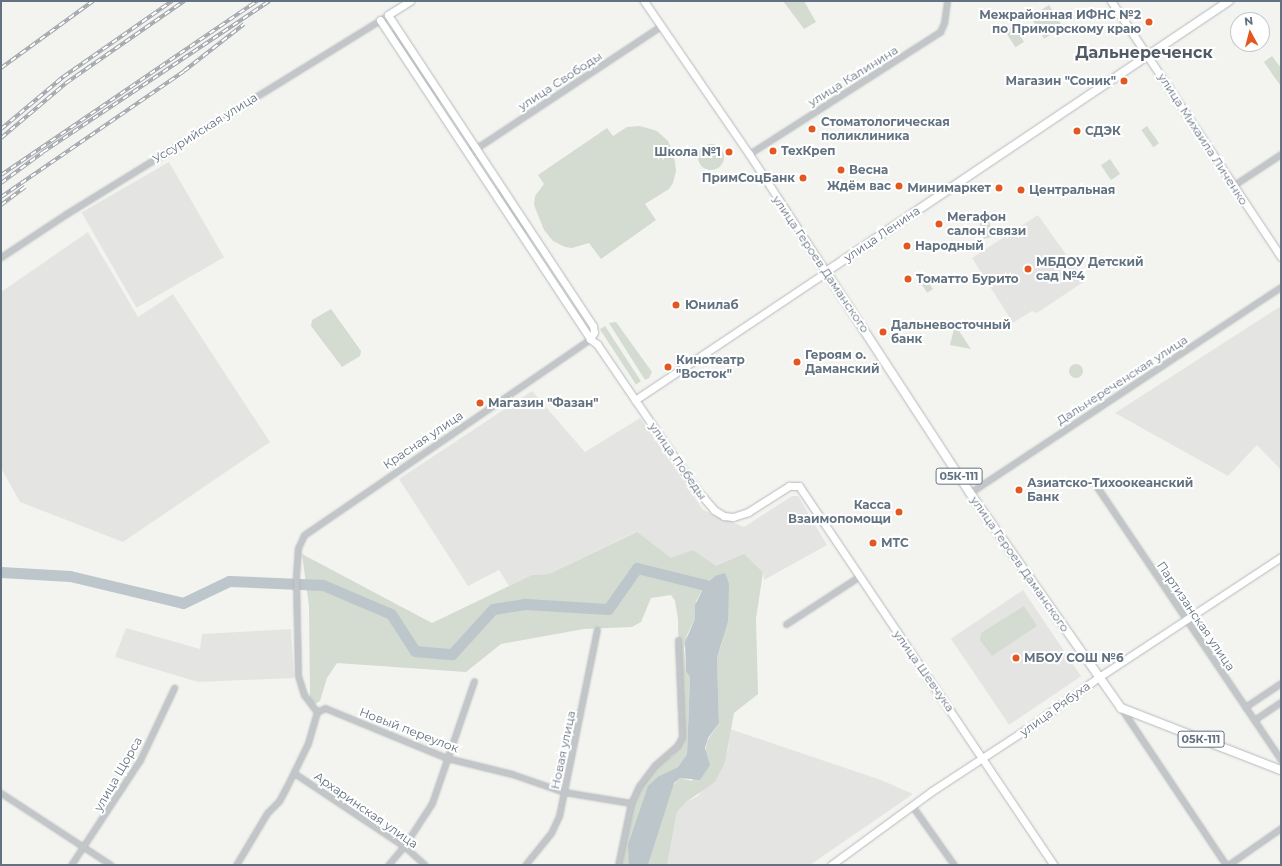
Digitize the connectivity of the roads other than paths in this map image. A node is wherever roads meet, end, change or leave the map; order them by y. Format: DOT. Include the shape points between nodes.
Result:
graph roads {
  1 [pos="410,1"];
  2 [pos="644,1"];
  3 [pos="947,1"];
  4 [pos="1110,1"];
  5 [pos="1229,1"];
  6 [pos="388,15"];
  7 [pos="380,20"];
  8 [pos="661,26"];
  9 [pos="1148,55"];
  10 [pos="477,148"];
  11 [pos="469,153"];
  12 [pos="749,154"];
  13 [pos="1281,154"];
  14 [pos="1234,185"];
  15 [pos="1,257"];
  16 [pos="1281,257"];
  17 [pos="826,272"];
  18 [pos="1281,286"];
  19 [pos="590,340"];
  20 [pos="635,400"];
  21 [pos="1095,484"];
  22 [pos="789,486"];
  23 [pos="974,490"];
  24 [pos="1281,557"];
  25 [pos="860,576"];
  26 [pos="1187,620"];
  27 [pos="786,624"];
  28 [pos="597,630"];
  29 [pos="678,640"];
  30 [pos="1098,677"];
  31 [pos="474,681"];
  32 [pos="1281,682"];
  33 [pos="174,688"];
  34 [pos="1281,702"];
  35 [pos="1245,707"];
  36 [pos="1121,708"];
  37 [pos="317,712"];
  38 [pos="1254,720"];
  39 [pos="447,758"];
  40 [pos="985,758"];
  41 [pos="1281,760"];
  42 [pos="1281,770"];
  43 [pos="294,773"];
  44 [pos="564,792"];
  45 [pos="1,793"];
  46 [pos="631,803"];
  47 [pos="913,807"];
  48 [pos="1281,828"];
  49 [pos="404,846"];
  50 [pos="85,847"];
  51 [pos="71,865"];
  52 [pos="111,865"];
  53 [pos="236,865"];
  54 [pos="388,865"];
  55 [pos="425,865"];
  56 [pos="525,865"];
  57 [pos="618,865"];
  58 [pos="831,865"];
  59 [pos="954,865"];
  60 [pos="1054,865"];
  61 [pos="1227,865"];
  1 -- 6 [label="street, Уссурийская улица"];
  2 -- 8 [label="street, улица Героев Даманского / 05К-111"];
  3 -- 12 [label="street, улица Калинина" via="940,32"];
  4 -- 9 [label="street, улица Михаила Личенко"];
  5 -- 9 [label="main road, улица Ленина"];
  6 -- 7 [label="street, Уссурийская улица"];
  6 -- 10 [label="street"];
  7 -- 11 [label="street, улица Победы"];
  7 -- 15 [label="street, Уссурийская улица"];
  8 -- 10 [label="street, улица Свободы"];
  8 -- 12 [label="street, улица Героев Даманского / 05К-111"];
  9 -- 14 [label="street, улица Михаила Личенко"];
  9 -- 17 [label="main road, улица Ленина"];
  10 -- 11 [label="street, улица Свободы"];
  10 -- 19 [label="street" via="593,326 594,332"];
  11 -- 19 [label="street, улица Победы"];
  12 -- 17 [label="street, улица Героев Даманского / 05К-111"];
  13 -- 14 [label="street"];
  14 -- 16 [label="street, улица Михаила Личенко"];
  17 -- 20 [label="street, улица Ленина"];
  17 -- 30 [label="main road, улица Героев Даманского / 05К-111" via="970,493"];
  18 -- 23 [label="street, Дальнереченская улица"];
  19 -- 20 [label="street, улица Победы" via="597,344"];
  19 -- 37 [label="street, Красная улица" via="308,530 298,548 296,576 299,683 304,695"];
  20 -- 22 [label="street, улица Победы" via="696,489 720,514 728,517 743,515"];
  21 -- 26 [label="street, Партизанская улица"];
  22 -- 25 [label="street, улица Шевчука" via="799,486 806,494"];
  24 -- 26 [label="street, улица Рябуха"];
  25 -- 27 [label="street"];
  25 -- 40 [label="street, улица Шевчука"];
  26 -- 30 [label="street, улица Рябуха"];
  26 -- 35 [label="street, Партизанская улица"];
  28 -- 44 [label="street, Новая улица"];
  29 -- 46 [label="street" via="682,737 677,746 644,778"];
  30 -- 36 [label="main road, улица Героев Даманского / 05К-111"];
  30 -- 40 [label="street, улица Рябуха"];
  31 -- 39 [label="street"];
  32 -- 35 [label="street"];
  33 -- 50 [label="street, улица Щорса" via="140,760"];
  34 -- 38 [label="street"];
  35 -- 38 [label="street, Партизанская улица"];
  36 -- 42 [label="main road, 05К-111"];
  36 -- 61 [label="street, улица Героев Даманского"];
  37 -- 39 [label="street, Новый переулок" via="325,708"];
  37 -- 43 [label="street" via="310,739"];
  38 -- 41 [label="street, Партизанская улица"];
  39 -- 44 [label="street, Новый переулок" via="512,774"];
  39 -- 49 [label="street" via="432,803"];
  40 -- 47 [label="street, улица Рябуха"];
  40 -- 60 [label="street, улица Шевчука"];
  43 -- 49 [label="street, Архаринская улица"];
  43 -- 53 [label="street" via="279,801 267,813"];
  44 -- 46 [label="street, Новый переулок"];
  44 -- 56 [label="street, Новая улица" via="555,826"];
  45 -- 50 [label="street"];
  46 -- 57 [label="street"];
  47 -- 58 [label="street, улица Рябуха"];
  47 -- 59 [label="street"];
  48 -- 61 [label="street"];
  49 -- 54 [label="street"];
  49 -- 55 [label="street, Архаринская улица"];
  50 -- 51 [label="street, улица Щорса"];
  50 -- 52 [label="street"];
}
